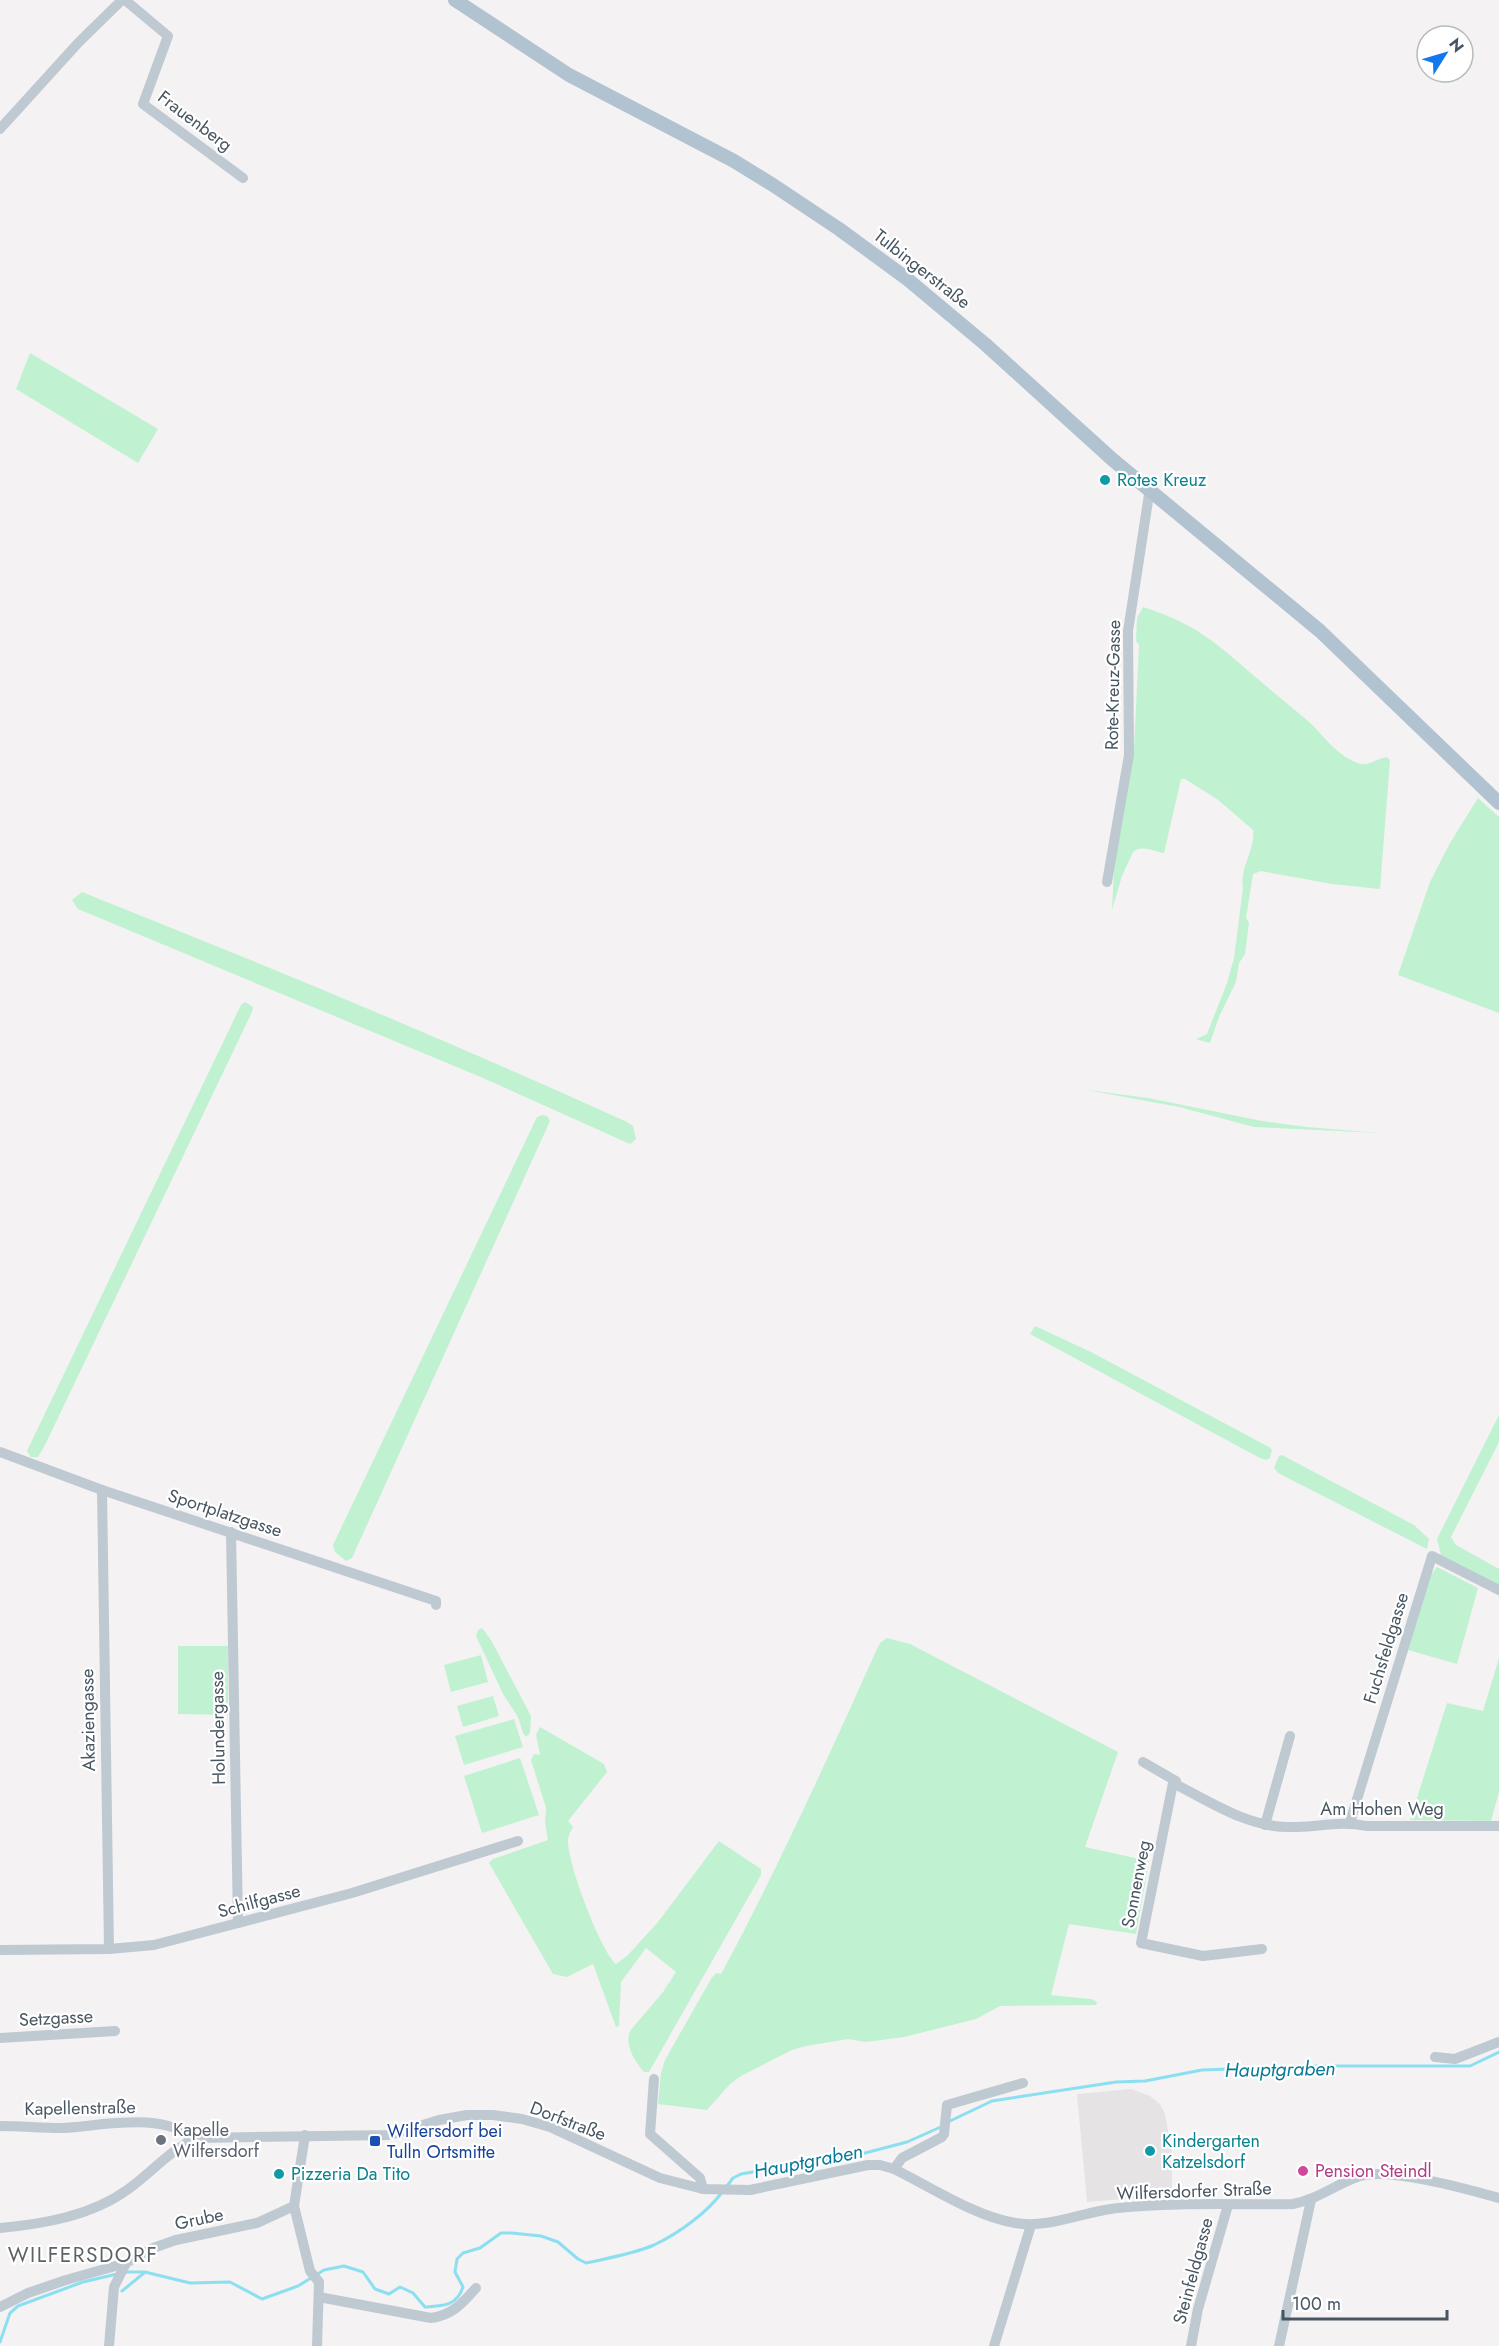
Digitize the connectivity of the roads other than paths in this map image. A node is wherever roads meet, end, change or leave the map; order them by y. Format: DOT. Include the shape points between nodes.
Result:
graph roads {
  1 [pos="124,0"];
  2 [pos="455,0"];
  3 [pos="0,129"];
  4 [pos="243,177"];
  5 [pos="1149,488"];
  6 [pos="1499,803"];
  7 [pos="1107,882"];
  8 [pos="0,1452"];
  9 [pos="102,1490"];
  10 [pos="231,1532"];
  11 [pos="1499,1590"];
  12 [pos="436,1605"];
  13 [pos="1290,1736"];
  14 [pos="1143,1762"];
  15 [pos="1173,1783"];
  16 [pos="1350,1822"];
  17 [pos="1265,1825"];
  18 [pos="1499,1826"];
  19 [pos="518,1841"];
  20 [pos="238,1923"];
  21 [pos="109,1949"];
  22 [pos="1262,1949"];
  23 [pos="0,1950"];
  24 [pos="115,2031"];
  25 [pos="0,2038"];
  26 [pos="1499,2042"];
  27 [pos="1435,2057"];
  28 [pos="654,2079"];
  29 [pos="1023,2084"];
  30 [pos="0,2126"];
  31 [pos="305,2135"];
  32 [pos="192,2140"];
  33 [pos="894,2169"];
  34 [pos="703,2188"];
  35 [pos="750,2190"];
  36 [pos="1499,2198"];
  37 [pos="1311,2200"];
  38 [pos="1228,2205"];
  39 [pos="294,2206"];
  40 [pos="1031,2225"];
  41 [pos="0,2228"];
  42 [pos="124,2266"];
  43 [pos="476,2288"];
  44 [pos="319,2297"];
  45 [pos="0,2307"];
  46 [pos="109,2346"];
  47 [pos="317,2346"];
  48 [pos="994,2346"];
  49 [pos="1191,2346"];
  50 [pos="1279,2346"];
  1 -- 3 [label="street" via="79,42"];
  1 -- 4 [label="street, Frauenberg" via="168,36 143,104"];
  2 -- 5 [label="main road, Tulbingerstraße" via="569,75 734,161 839,229 949,312"];
  5 -- 6 [label="main road, Tulbingerstraße" via="1320,631"];
  5 -- 7 [label="street, Rote-Kreuz-Gasse" via="1128,631 1129,755"];
  8 -- 9 [label="street, Sportplatzgasse"];
  9 -- 10 [label="street, Sportplatzgasse"];
  9 -- 21 [label="street, Akaziengasse"];
  10 -- 12 [label="street, Sportplatzgasse" via="436,1601"];
  10 -- 20 [label="street, Holundergasse"];
  11 -- 16 [label="street, Fuchsfeldgasse" via="1432,1556"];
  13 -- 17 [label="street"];
  14 -- 15 [label="street, Am Hohen Weg" via="1176,1781"];
  15 -- 17 [label="street, Am Hohen Weg"];
  15 -- 22 [label="street, Sonnenweg" via="1141,1943 1203,1956"];
  16 -- 17 [label="street, Am Hohen Weg"];
  16 -- 18 [label="street, Am Hohen Weg" via="1366,1826"];
  19 -- 20 [label="street, Schilfgasse" via="352,1893"];
  20 -- 21 [label="street, Schilfgasse" via="154,1945"];
  21 -- 23 [label="street, Schilfgasse"];
  24 -- 25 [label="street, Setzgasse"];
  26 -- 27 [label="street" via="1455,2059"];
  28 -- 34 [label="street" via="651,2134 700,2178"];
  29 -- 33 [label="street" via="947,2105 942,2137 902,2158"];
  30 -- 32 [label="street, Kapellenstraße" via="58,2128 131,2122 176,2129"];
  31 -- 32 [label="street, Dorfstraße" via="209,2136"];
  31 -- 34 [label="street, Dorfstraße" via="390,2135 439,2120 493,2115 550,2127 660,2178"];
  31 -- 39 [label="street"];
  32 -- 41 [label="street" via="127,2190 99,2206 42,2223"];
  33 -- 35 [label="street, Wilfersdorfer Straße" via="868,2165"];
  33 -- 40 [label="street, Wilfersdorfer Straße" via="983,2213"];
  34 -- 35 [label="street, Dorfstraße"];
  36 -- 37 [label="street, Wilfersdorfer Straße" via="1391,2174 1359,2176"];
  37 -- 38 [label="street, Wilfersdorfer Straße"];
  37 -- 50 [label="street"];
  38 -- 40 [label="street, Wilfersdorfer Straße" via="1117,2208"];
  38 -- 49 [label="street, Steinfeldgasse"];
  39 -- 42 [label="street, Grube" via="257,2223 153,2248"];
  39 -- 44 [label="street" via="309,2271 318,2282"];
  40 -- 48 [label="street"];
  42 -- 45 [label="street, Grube" via="66,2280"];
  42 -- 46 [label="street" via="114,2287"];
  43 -- 44 [label="street" via="459,2308 431,2318"];
  44 -- 47 [label="street"];
}
